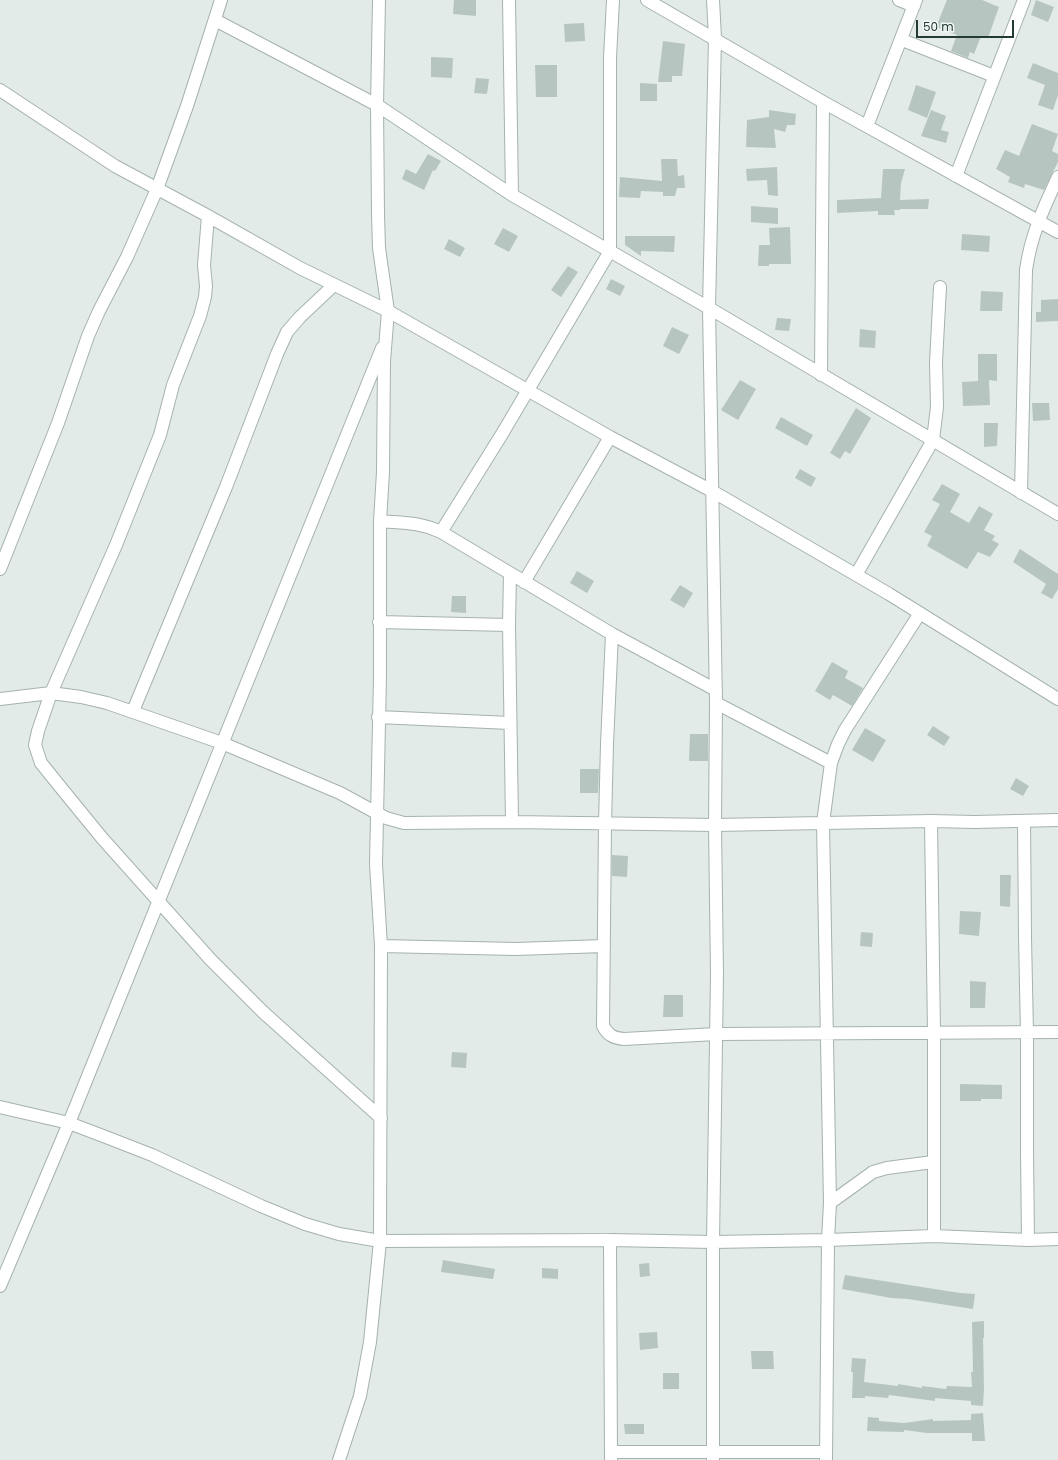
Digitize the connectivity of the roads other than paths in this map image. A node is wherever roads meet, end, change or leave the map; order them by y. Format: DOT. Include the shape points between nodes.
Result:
graph roads {
  1 [pos="222,0"];
  2 [pos="379,0"];
  3 [pos="509,0"];
  4 [pos="613,0"];
  5 [pos="647,0"];
  6 [pos="713,0"];
  7 [pos="899,0"];
  8 [pos="1024,0"];
  9 [pos="915,3"];
  10 [pos="215,20"];
  11 [pos="715,38"];
  12 [pos="902,40"];
  13 [pos="994,76"];
  14 [pos="0,90"];
  15 [pos="823,102"];
  16 [pos="376,105"];
  17 [pos="868,126"];
  18 [pos="956,176"];
  19 [pos="1058,177"];
  20 [pos="157,190"];
  21 [pos="512,195"];
  22 [pos="208,216"];
  23 [pos="1038,221"];
  24 [pos="1058,232"];
  25 [pos="610,251"];
  26 [pos="334,285"];
  27 [pos="940,287"];
  28 [pos="709,308"];
  29 [pos="388,311"];
  30 [pos="386,336"];
  31 [pos="821,374"];
  32 [pos="528,389"];
  33 [pos="610,437"];
  34 [pos="932,440"];
  35 [pos="712,491"];
  36 [pos="1021,493"];
  37 [pos="1058,514"];
  38 [pos="380,521"];
  39 [pos="441,532"];
  40 [pos="0,569"];
  41 [pos="510,574"];
  42 [pos="856,575"];
  43 [pos="524,582"];
  44 [pos="920,613"];
  45 [pos="380,622"];
  46 [pos="509,625"];
  47 [pos="612,634"];
  48 [pos="716,690"];
  49 [pos="52,693"];
  50 [pos="0,698"];
  51 [pos="1058,699"];
  52 [pos="716,703"];
  53 [pos="133,711"];
  54 [pos="378,718"];
  55 [pos="510,723"];
  56 [pos="222,744"];
  57 [pos="831,763"];
  58 [pos="377,813"];
  59 [pos="1058,820"];
  60 [pos="931,821"];
  61 [pos="1024,821"];
  62 [pos="512,822"];
  63 [pos="822,823"];
  64 [pos="604,824"];
  65 [pos="715,825"];
  66 [pos="159,902"];
  67 [pos="382,946"];
  68 [pos="604,946"];
  69 [pos="1058,1032"];
  70 [pos="826,1033"];
  71 [pos="934,1033"];
  72 [pos="1027,1033"];
  73 [pos="716,1034"];
  74 [pos="0,1107"];
  75 [pos="381,1118"];
  76 [pos="69,1123"];
  77 [pos="934,1162"];
  78 [pos="830,1203"];
  79 [pos="934,1236"];
  80 [pos="1058,1238"];
  81 [pos="610,1240"];
  82 [pos="828,1240"];
  83 [pos="1028,1240"];
  84 [pos="380,1241"];
  85 [pos="713,1242"];
  86 [pos="0,1286"];
  87 [pos="713,1455"];
  88 [pos="611,1456"];
  89 [pos="826,1456"];
  90 [pos="339,1460"];
  1 -- 10 [label="street"];
  2 -- 16 [label="street"];
  3 -- 21 [label="street"];
  4 -- 25 [label="street" via="610,58"];
  5 -- 11 [label="street"];
  6 -- 11 [label="street"];
  7 -- 9 [label="street"];
  8 -- 13 [label="street"];
  9 -- 12 [label="street"];
  10 -- 16 [label="street"];
  10 -- 20 [label="street"];
  11 -- 15 [label="street"];
  11 -- 28 [label="street"];
  12 -- 13 [label="street"];
  12 -- 17 [label="street"];
  13 -- 18 [label="street"];
  14 -- 20 [label="street" via="115,166"];
  15 -- 17 [label="street"];
  15 -- 31 [label="street"];
  16 -- 21 [label="street"];
  16 -- 29 [label="street" via="379,241"];
  17 -- 18 [label="street"];
  18 -- 23 [label="street"];
  19 -- 23 [label="street"];
  20 -- 22 [label="street"];
  20 -- 40 [label="street" via="99,311"];
  21 -- 25 [label="street"];
  22 -- 26 [label="street"];
  22 -- 49 [label="street" via="204,265 206,286 200,316 173,385 160,435 142,481"];
  23 -- 24 [label="street"];
  23 -- 36 [label="street" via="1026,270"];
  25 -- 28 [label="street"];
  25 -- 32 [label="street"];
  26 -- 29 [label="street"];
  26 -- 53 [label="street" via="287,332"];
  27 -- 34 [label="street" via="936,362 937,407"];
  28 -- 31 [label="street"];
  28 -- 35 [label="street"];
  29 -- 30 [label="street"];
  29 -- 32 [label="street"];
  30 -- 38 [label="street"];
  30 -- 56 [label="street"];
  31 -- 34 [label="street"];
  32 -- 33 [label="street"];
  32 -- 39 [label="street"];
  33 -- 35 [label="street"];
  33 -- 43 [label="street"];
  34 -- 36 [label="street"];
  34 -- 42 [label="street"];
  35 -- 42 [label="street"];
  35 -- 48 [label="street"];
  36 -- 37 [label="street"];
  38 -- 39 [label="street" via="418,524"];
  38 -- 45 [label="street"];
  39 -- 41 [label="street"];
  41 -- 43 [label="street"];
  41 -- 46 [label="street"];
  42 -- 44 [label="street"];
  43 -- 47 [label="street"];
  44 -- 51 [label="street"];
  44 -- 57 [label="street" via="846,730"];
  45 -- 46 [label="street"];
  45 -- 54 [label="street"];
  46 -- 55 [label="street"];
  47 -- 48 [label="street"];
  47 -- 64 [label="street"];
  48 -- 52 [label="street"];
  49 -- 50 [label="street"];
  49 -- 53 [label="street" via="81,697"];
  49 -- 66 [label="street" via="35,745 41,763 102,838"];
  52 -- 57 [label="street"];
  52 -- 65 [label="street"];
  53 -- 56 [label="street"];
  54 -- 55 [label="street"];
  54 -- 58 [label="street"];
  55 -- 62 [label="street"];
  56 -- 58 [label="street" via="340,793"];
  56 -- 66 [label="street"];
  57 -- 63 [label="street"];
  58 -- 62 [label="street" via="390,820 404,823"];
  58 -- 67 [label="street" via="376,864"];
  59 -- 61 [label="street"];
  60 -- 61 [label="street"];
  60 -- 63 [label="street"];
  60 -- 71 [label="street"];
  61 -- 72 [label="street"];
  62 -- 64 [label="street"];
  63 -- 65 [label="street"];
  63 -- 70 [label="street"];
  64 -- 65 [label="street"];
  64 -- 68 [label="street"];
  65 -- 73 [label="street"];
  66 -- 75 [label="street" via="210,959 263,1012"];
  66 -- 76 [label="street"];
  67 -- 68 [label="street" via="516,949"];
  67 -- 75 [label="street"];
  68 -- 73 [label="street" via="603,1026 610,1036 624,1039"];
  69 -- 72 [label="street"];
  70 -- 71 [label="street"];
  70 -- 73 [label="street"];
  70 -- 78 [label="street"];
  71 -- 72 [label="street"];
  71 -- 77 [label="street"];
  72 -- 83 [label="street"];
  73 -- 85 [label="street"];
  74 -- 76 [label="street"];
  75 -- 84 [label="street"];
  76 -- 84 [label="street" via="152,1155 305,1224 339,1234"];
  76 -- 86 [label="street"];
  77 -- 78 [label="street" via="873,1172"];
  77 -- 79 [label="street"];
  78 -- 82 [label="street"];
  79 -- 82 [label="street"];
  79 -- 83 [label="street"];
  80 -- 83 [label="street"];
  81 -- 84 [label="street"];
  81 -- 85 [label="street"];
  81 -- 88 [label="street"];
  82 -- 85 [label="street"];
  82 -- 89 [label="street"];
  84 -- 90 [label="street" via="370,1342 360,1396"];
  85 -- 87 [label="street"];
  87 -- 88 [label="street"];
  87 -- 89 [label="street"];
}
